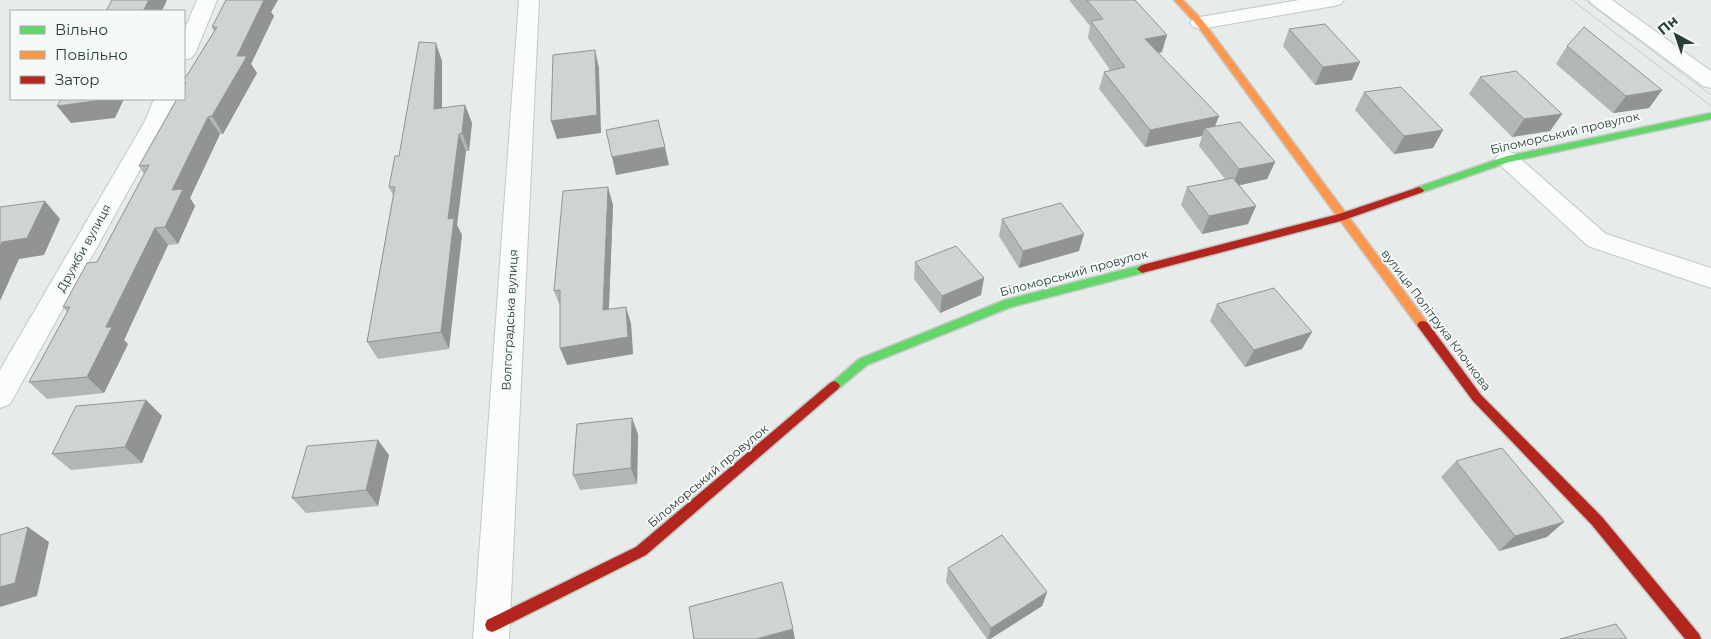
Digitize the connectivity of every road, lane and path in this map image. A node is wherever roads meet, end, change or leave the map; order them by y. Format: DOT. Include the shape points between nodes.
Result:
graph roads {
  1 [pos="207,0"];
  2 [pos="529,0"];
  3 [pos="1178,0"];
  4 [pos="1334,0"];
  5 [pos="1599,0"];
  6 [pos="1200,24"];
  7 [pos="185,52"];
  8 [pos="1711,81"];
  9 [pos="165,100"];
  10 [pos="1711,116"];
  11 [pos="1507,159"];
  12 [pos="1341,217"];
  13 [pos="1711,278"];
  14 [pos="0,396"];
  15 [pos="491,632"];
  16 [pos="1694,639"];
  1 -- 7 [label="street"];
  2 -- 15 [label="street, Волгоградська вулиця"];
  3 -- 6 [label="street, вулиця Політрука Клочкова"];
  4 -- 6 [label="street"];
  5 -- 8 [label="street"];
  6 -- 12 [label="street, вулиця Політрука Клочкова"];
  9 -- 14 [label="street, Дружби вулиця" via="156,121"];
  10 -- 11 [label="street, Біломорський провулок"];
  11 -- 12 [label="street, Біломорський провулок"];
  11 -- 13 [label="street" via="1597,240"];
  12 -- 15 [label="street, Біломорський провулок" via="1009,303 863,362 640,551"];
  12 -- 16 [label="street, вулиця Політрука Клочкова" via="1477,398 1597,521"];
}
